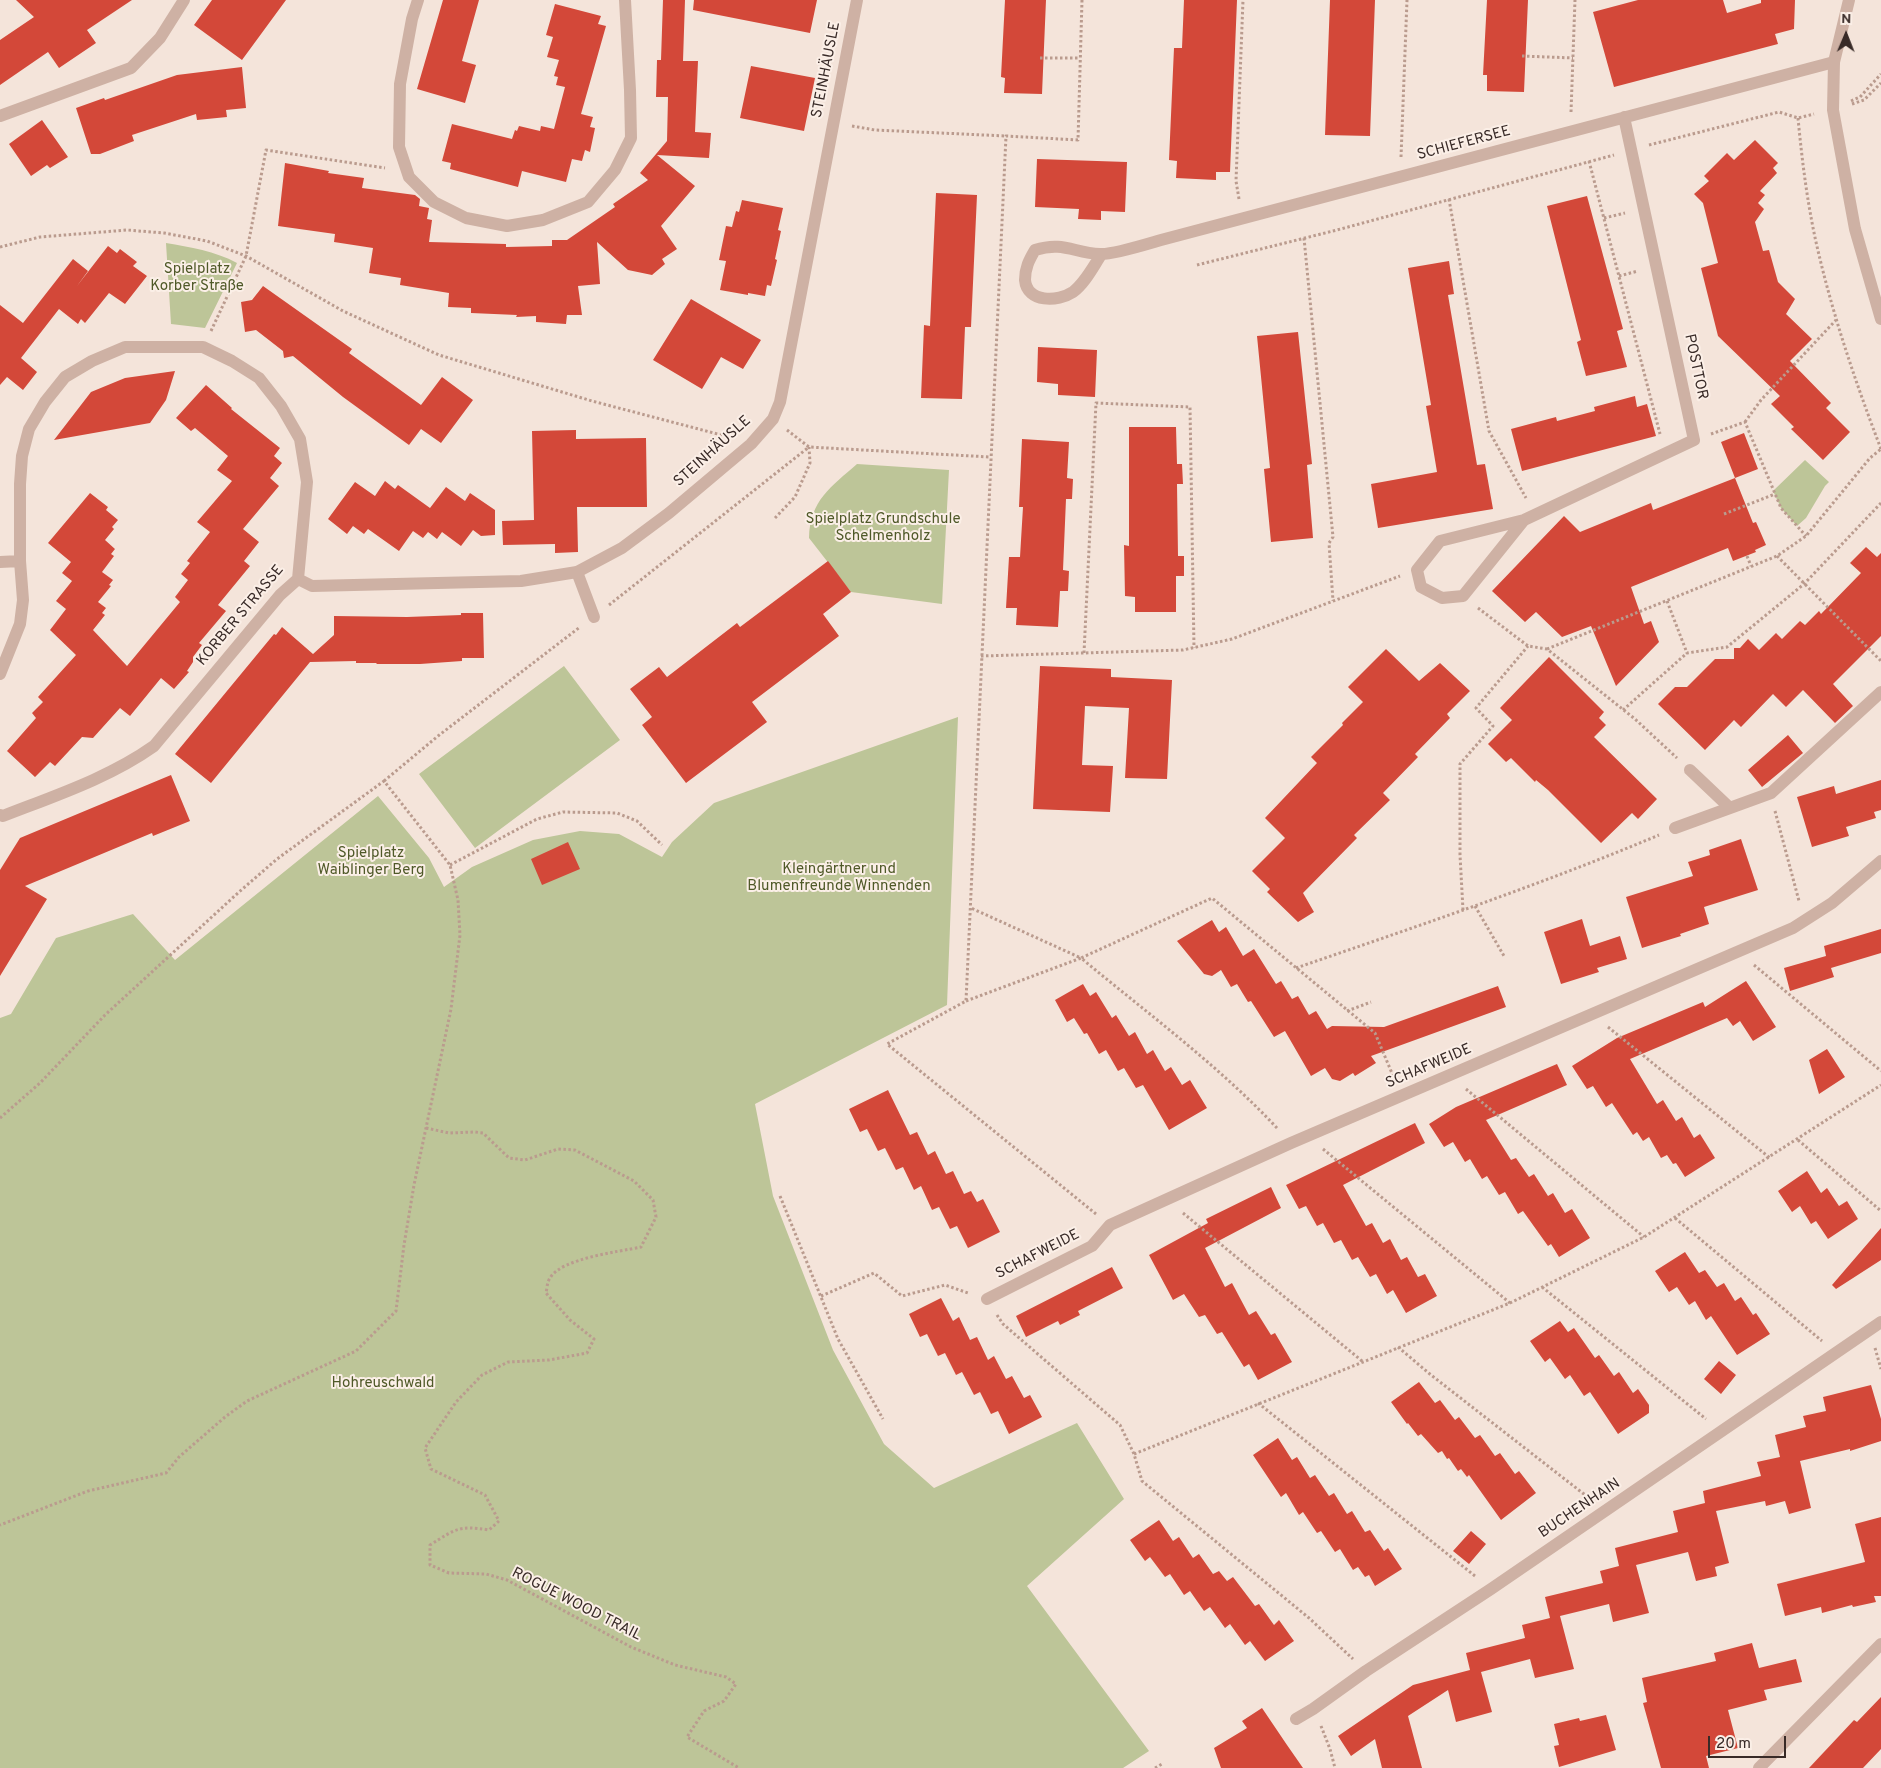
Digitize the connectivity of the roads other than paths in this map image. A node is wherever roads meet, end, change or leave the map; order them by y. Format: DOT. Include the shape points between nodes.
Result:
graph roads {
  1 [pos="184,0"];
  2 [pos="418,0"];
  3 [pos="625,0"];
  4 [pos="858,0"];
  5 [pos="1849,0"];
  6 [pos="1834,62"];
  7 [pos="0,116"];
  8 [pos="1624,117"];
  9 [pos="1101,254"];
  10 [pos="1881,319"];
  11 [pos="1529,517"];
  12 [pos="20,561"];
  13 [pos="0,562"];
  14 [pos="578,572"];
  15 [pos="298,579"];
  16 [pos="594,617"];
  17 [pos="0,674"];
  18 [pos="1881,692"];
  19 [pos="1690,770"];
  20 [pos="1730,808"];
  21 [pos="1,818"];
  22 [pos="1675,828"];
  23 [pos="1881,861"];
  24 [pos="987,1299"];
  25 [pos="1881,1322"];
  26 [pos="1881,1644"];
  27 [pos="1296,1719"];
  28 [pos="1759,1768"];
  1 -- 7 [label="street" via="160,38 131,68"];
  2 -- 3 [label="street" via="400,84 399,147 407,172 434,202 466,218 507,226 543,220 588,202 615,170 631,138"];
  4 -- 14 [label="street, STEINHÄUSLE" via="780,402 773,419 751,444 669,513 622,548"];
  5 -- 6 [label="street"];
  6 -- 8 [label="street, SCHIEFERSEE"];
  6 -- 10 [label="street" via="1833,110 1855,229"];
  8 -- 9 [label="street, SCHIEFERSEE" via="1244,220"];
  8 -- 11 [label="street, POSTTOR" via="1694,440"];
  9 -- 9 [label="street, SCHIEFERSEE" via="1065,246 1035,250 1026,265 1025,282 1033,294 1059,299 1083,282"];
  11 -- 11 [label="street" via="1463,596 1442,598 1421,587 1417,570 1440,541"];
  12 -- 13 [label="street"];
  12 -- 15 [label="street, KORBER STRASSE" via="22,456 29,429 65,377 126,346 203,347 259,378 281,406 300,439 306,482"];
  12 -- 17 [label="street, KORBER STRASSE" via="23,600 20,624"];
  14 -- 15 [label="street, STEINHÄUSLE" via="521,581 461,584 312,586"];
  14 -- 16 [label="street"];
  15 -- 21 [label="street, KORBER STRASSE" via="280,595 154,746 132,761"];
  18 -- 20 [label="street" via="1771,793"];
  19 -- 20 [label="street"];
  20 -- 22 [label="street"];
  23 -- 24 [label="street, SCHAFWEIDE" via="1832,903 1793,928 1168,1199 1110,1226 1092,1246"];
  25 -- 27 [label="street, BUCHENHAIN"];
  26 -- 28 [label="street"];
}
